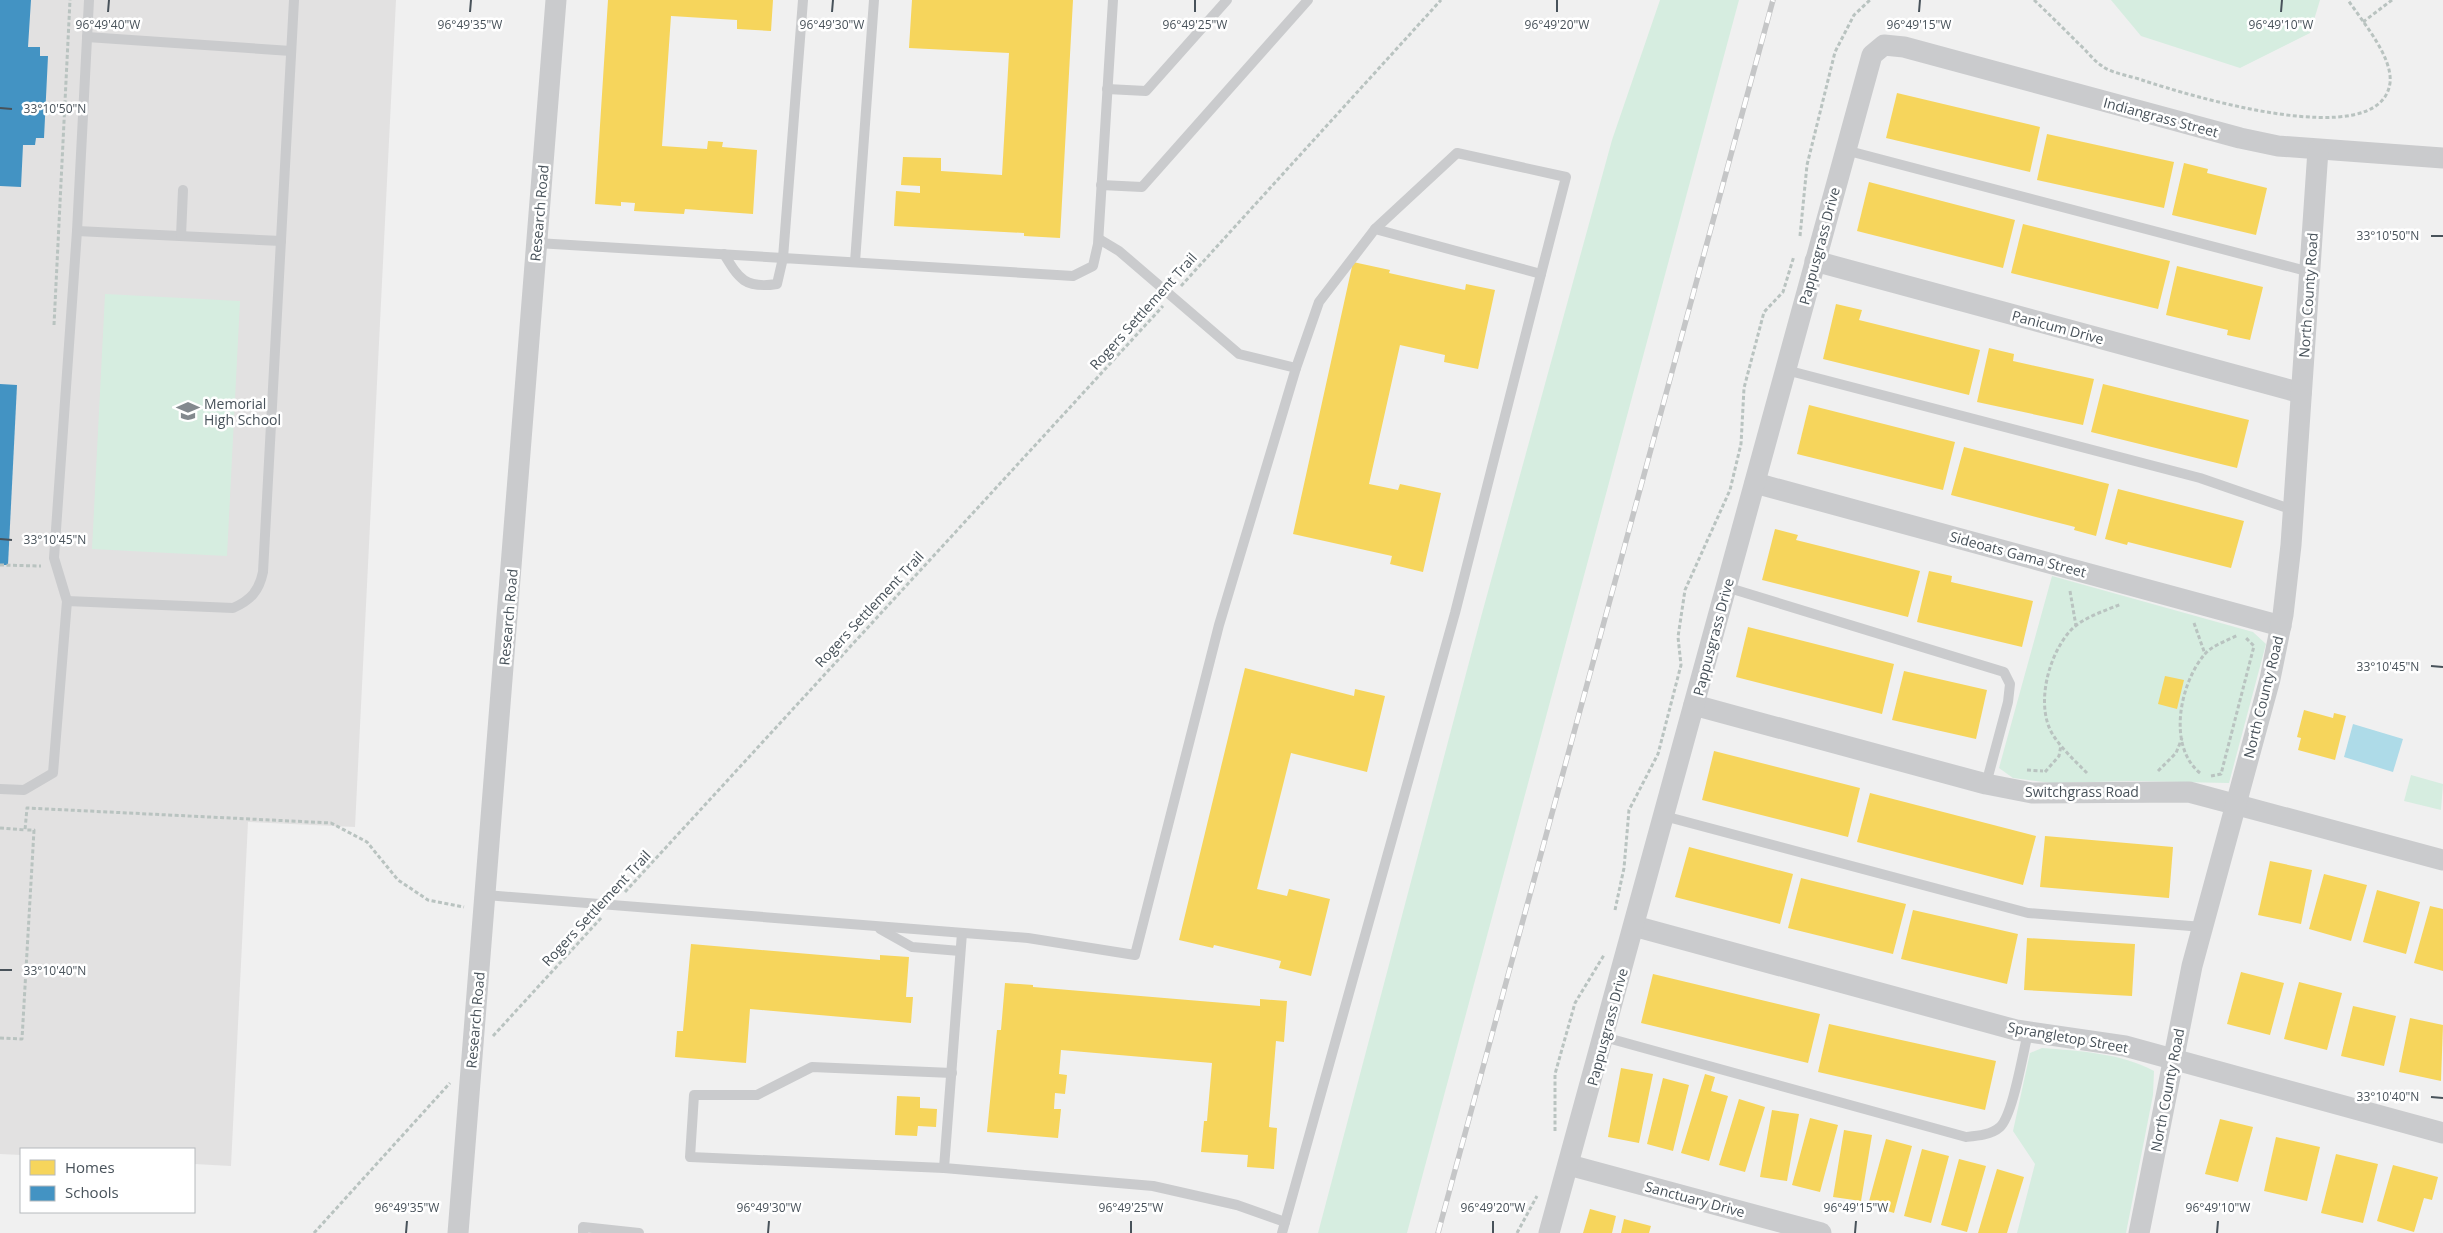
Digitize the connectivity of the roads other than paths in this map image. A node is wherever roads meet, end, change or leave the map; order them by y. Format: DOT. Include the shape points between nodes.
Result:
graph roads {
  1 [pos="89,0"];
  2 [pos="294,0"];
  3 [pos="556,0"];
  4 [pos="803,0"];
  5 [pos="874,0"];
  6 [pos="1113,0"];
  7 [pos="1227,0"];
  8 [pos="1308,0"];
  9 [pos="87,37"];
  10 [pos="1884,45"];
  11 [pos="291,50"];
  12 [pos="1107,89"];
  13 [pos="1845,150"];
  14 [pos="2318,150"];
  15 [pos="2443,158"];
  16 [pos="1101,185"];
  17 [pos="183,190"];
  18 [pos="1375,229"];
  19 [pos="77,231"];
  20 [pos="181,236"];
  21 [pos="1099,239"];
  22 [pos="280,241"];
  23 [pos="537,243"];
  24 [pos="724,254"];
  25 [pos="783,258"];
  26 [pos="1815,261"];
  27 [pos="855,262"];
  28 [pos="2310,272"];
  29 [pos="1542,274"];
  30 [pos="1296,368"];
  31 [pos="1786,370"];
  32 [pos="2301,394"];
  33 [pos="1754,483"];
  34 [pos="2294,510"];
  35 [pos="1726,587"];
  36 [pos="67,601"];
  37 [pos="2281,626"];
  38 [pos="1694,705"];
  39 [pos="1986,784"];
  40 [pos="0,789"];
  41 [pos="2236,803"];
  42 [pos="1664,816"];
  43 [pos="2443,860"];
  44 [pos="486,895"];
  45 [pos="1634,926"];
  46 [pos="877,927"];
  47 [pos="2202,927"];
  48 [pos="962,933"];
  49 [pos="960,950"];
  50 [pos="2028,1032"];
  51 [pos="1604,1037"];
  52 [pos="2173,1060"];
  53 [pos="952,1073"];
  54 [pos="2443,1133"];
  55 [pos="1569,1165"];
  56 [pos="944,1168"];
  57 [pos="1285,1222"];
  58 [pos="458,1233"];
  59 [pos="583,1233"];
  60 [pos="639,1233"];
  61 [pos="1282,1233"];
  62 [pos="1550,1233"];
  63 [pos="1821,1233"];
  64 [pos="2139,1233"];
  1 -- 9 [label="lane"];
  2 -- 11 [label="lane"];
  3 -- 23 [label="street, Research Road"];
  4 -- 25 [label="lane"];
  5 -- 27 [label="lane"];
  6 -- 12 [label="lane"];
  7 -- 12 [label="lane" via="1146,91"];
  8 -- 16 [label="lane" via="1142,187"];
  9 -- 11 [label="lane"];
  9 -- 19 [label="lane"];
  10 -- 13 [label="street, Pappusgrass Drive" via="1877,49 1869,62"];
  10 -- 14 [label="street, Indiangrass Street" via="1904,47 2240,138"];
  11 -- 22 [label="lane"];
  12 -- 16 [label="lane"];
  13 -- 26 [label="street, Pappusgrass Drive"];
  13 -- 28 [label="lane"];
  14 -- 15 [label="street, Indiangrass Street"];
  14 -- 28 [label="street, North County Road"];
  16 -- 21 [label="lane"];
  17 -- 20 [label="lane"];
  18 -- 29 [label="lane"];
  18 -- 29 [label="lane" via="1456,153 1566,177"];
  18 -- 30 [label="lane" via="1319,302"];
  19 -- 20 [label="lane"];
  19 -- 36 [label="lane" via="54,558"];
  20 -- 22 [label="lane"];
  21 -- 27 [label="lane" via="1093,266 1073,276"];
  21 -- 30 [label="lane" via="1119,250 1239,354"];
  22 -- 36 [label="lane" via="263,572 255,594 233,608 218,609"];
  23 -- 24 [label="lane"];
  23 -- 44 [label="street, Research Road"];
  24 -- 25 [label="lane"];
  24 -- 25 [label="lane" via="746,283 763,286 777,284"];
  25 -- 27 [label="lane"];
  26 -- 31 [label="street, Pappusgrass Drive"];
  26 -- 32 [label="street, Panicum Drive"];
  28 -- 32 [label="street, North County Road"];
  29 -- 57 [label="lane" via="1453,622"];
  30 -- 48 [label="lane" via="1219,625 1135,955 1028,938"];
  31 -- 33 [label="street, Pappusgrass Drive"];
  31 -- 34 [label="lane" via="2200,478"];
  32 -- 34 [label="street, North County Road"];
  33 -- 35 [label="street, Pappusgrass Drive"];
  33 -- 37 [label="street, Sideoats Gama Street"];
  34 -- 37 [label="street, North County Road"];
  35 -- 38 [label="street, Pappusgrass Drive"];
  35 -- 39 [label="lane" via="2004,672 2010,684 2008,702"];
  36 -- 40 [label="lane" via="53,773 24,790"];
  37 -- 41 [label="street, North County Road"];
  38 -- 39 [label="street, Switchgrass Road"];
  38 -- 42 [label="street, Pappusgrass Drive"];
  39 -- 41 [label="street, Switchgrass Road" via="2032,793 2189,792"];
  41 -- 43 [label="street, Switchgrass Road"];
  41 -- 47 [label="street, North County Road"];
  42 -- 45 [label="street, Pappusgrass Drive"];
  42 -- 47 [label="lane" via="2028,914"];
  44 -- 46 [label="lane"];
  44 -- 58 [label="street, Research Road"];
  45 -- 50 [label="street, Sprangletop Street"];
  45 -- 51 [label="street, Pappusgrass Drive"];
  46 -- 48 [label="lane"];
  46 -- 49 [label="lane" via="912,947"];
  47 -- 52 [label="street, North County Road"];
  48 -- 49 [label="lane"];
  49 -- 53 [label="lane"];
  50 -- 51 [label="lane" via="2009,1109 2000,1127 1982,1136 1966,1137"];
  50 -- 52 [label="street, Sprangletop Street" via="2125,1046"];
  51 -- 55 [label="street, Pappusgrass Drive"];
  52 -- 54 [label="street, Sprangletop Street"];
  52 -- 64 [label="street, North County Road"];
  53 -- 56 [label="lane"];
  53 -- 56 [label="lane" via="812,1067 757,1095 694,1095 690,1157"];
  55 -- 62 [label="street, Pappusgrass Drive"];
  55 -- 63 [label="street, Sanctuary Drive"];
  56 -- 57 [label="lane" via="1153,1186 1237,1205"];
  57 -- 61 [label="lane"];
  59 -- 60 [label="lane" via="583,1227"];
}
